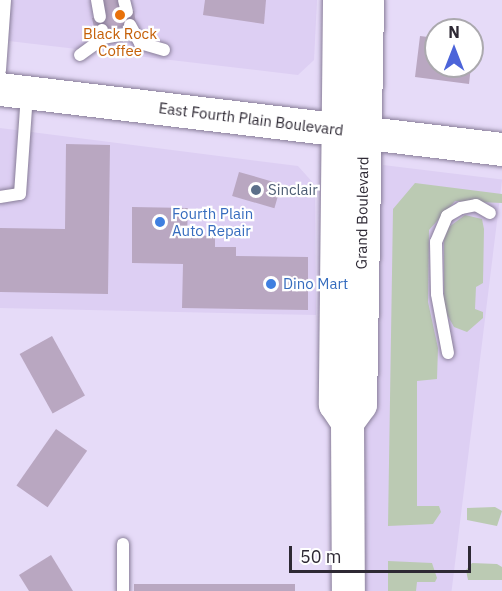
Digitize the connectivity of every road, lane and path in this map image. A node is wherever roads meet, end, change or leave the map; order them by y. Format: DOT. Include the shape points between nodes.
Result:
graph roads {
  1 [pos="6,0"];
  2 [pos="97,0"];
  3 [pos="339,0"];
  4 [pos="367,0"];
  5 [pos="100,17"];
  6 [pos="164,50"];
  7 [pos="80,55"];
  8 [pos="0,69"];
  9 [pos="13,91"];
  10 [pos="350,131"];
  11 [pos="502,149"];
  12 [pos="0,197"];
  13 [pos="490,213"];
  14 [pos="448,353"];
  15 [pos="123,544"];
  16 [pos="123,591"];
  17 [pos="348,591"];
  1 -- 8 [label="lane"];
  2 -- 5 [label="lane"];
  3 -- 10 [label="main road, Grand Boulevard"];
  4 -- 10 [label="main road, Grand Boulevard"];
  6 -- 7 [label="lane" via="140,43 131,29 103,34"];
  9 -- 10 [label="main road, East Fourth Plain Boulevard"];
  9 -- 12 [label="lane" via="18,198"];
  10 -- 11 [label="main road, East Fourth Plain Boulevard"];
  10 -- 17 [label="main road, Grand Boulevard" via="360,404 347,422"];
  13 -- 14 [label="lane" via="476,205 460,208 447,216 436,242 437,294"];
  15 -- 16 [label="lane"];
}
